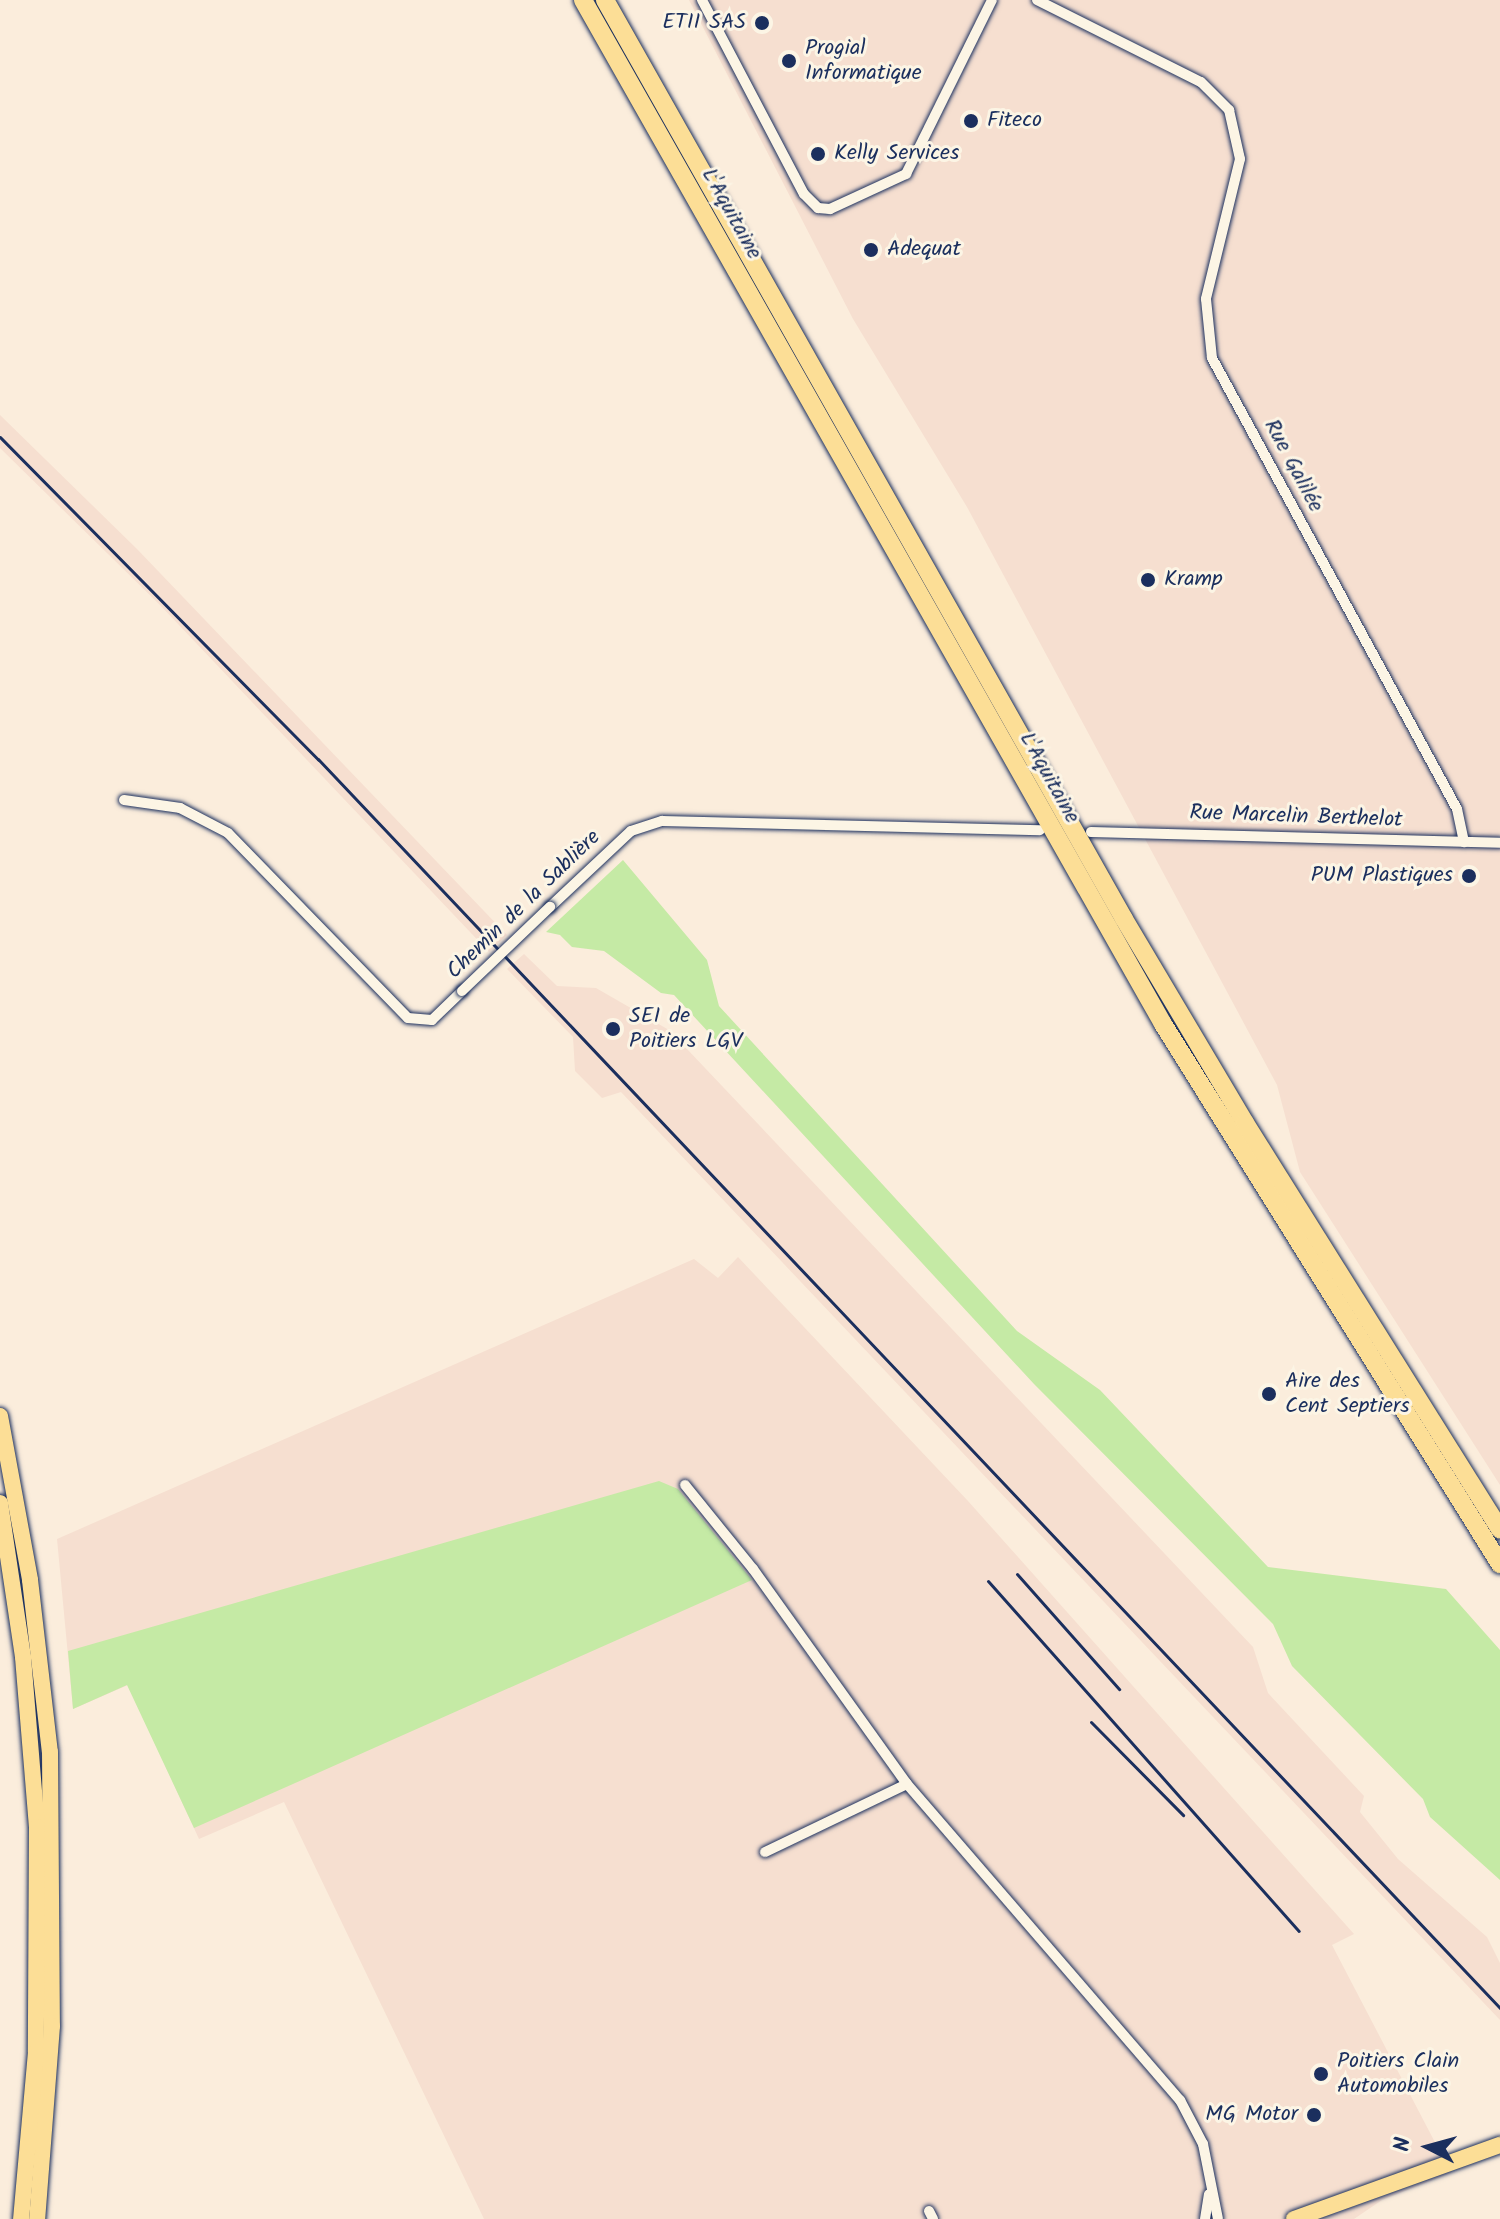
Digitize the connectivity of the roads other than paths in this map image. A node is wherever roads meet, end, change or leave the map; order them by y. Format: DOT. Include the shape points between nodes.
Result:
graph roads {
  1 [pos="583,0"];
  2 [pos="605,0"];
  3 [pos="702,0"];
  4 [pos="992,0"];
  5 [pos="1037,0"];
  6 [pos="124,800"];
  7 [pos="1040,830"];
  8 [pos="1091,832"];
  9 [pos="1464,842"];
  10 [pos="1500,843"];
  11 [pos="0,1416"];
  12 [pos="685,1485"];
  13 [pos="0,1503"];
  14 [pos="1500,1530"];
  15 [pos="1500,1564"];
  16 [pos="907,1784"];
  17 [pos="765,1852"];
  18 [pos="1500,2145"];
  19 [pos="1211,2184"];
  20 [pos="1349,2198"];
  21 [pos="24,2199"];
  22 [pos="14,2219"];
  23 [pos="21,2219"];
  24 [pos="37,2219"];
  25 [pos="1205,2219"];
  26 [pos="1218,2219"];
  27 [pos="1294,2219"];
  28 [pos="1314,2219"];
  1 -- 15 [label="highway, L'Aquitaine" via="1163,1024"];
  2 -- 14 [label="highway, L'Aquitaine" via="1124,919 1271,1166"];
  3 -- 4 [label="street" via="804,194 818,208 830,209 906,174"];
  5 -- 9 [label="street, Rue Galilée" via="1213,91 1236,126 1240,159 1206,299 1212,358 1457,809"];
  6 -- 7 [label="street, Chemin de la Sablière, bridge" via="180,808 228,833 408,1018 432,1020 631,831 662,821"];
  8 -- 9 [label="street, Rue Marcelin Berthelot"];
  9 -- 10 [label="street, Rue Marcelin Berthelot"];
  11 -- 24 [label="main road" via="30,1580 50,1752 52,2026"];
  12 -- 16 [label="street" via="753,1569"];
  13 -- 21 [label="main road" via="23,1657 37,1827 36,2052"];
  16 -- 17 [label="street"];
  16 -- 19 [label="street" via="1180,2100 1203,2144"];
  18 -- 20 [label="main road"];
  19 -- 25 [label="street"];
  19 -- 26 [label="street"];
  20 -- 27 [label="main road"];
  20 -- 28 [label="main road"];
  21 -- 22 [label="main road"];
  21 -- 23 [label="main road"];
}
